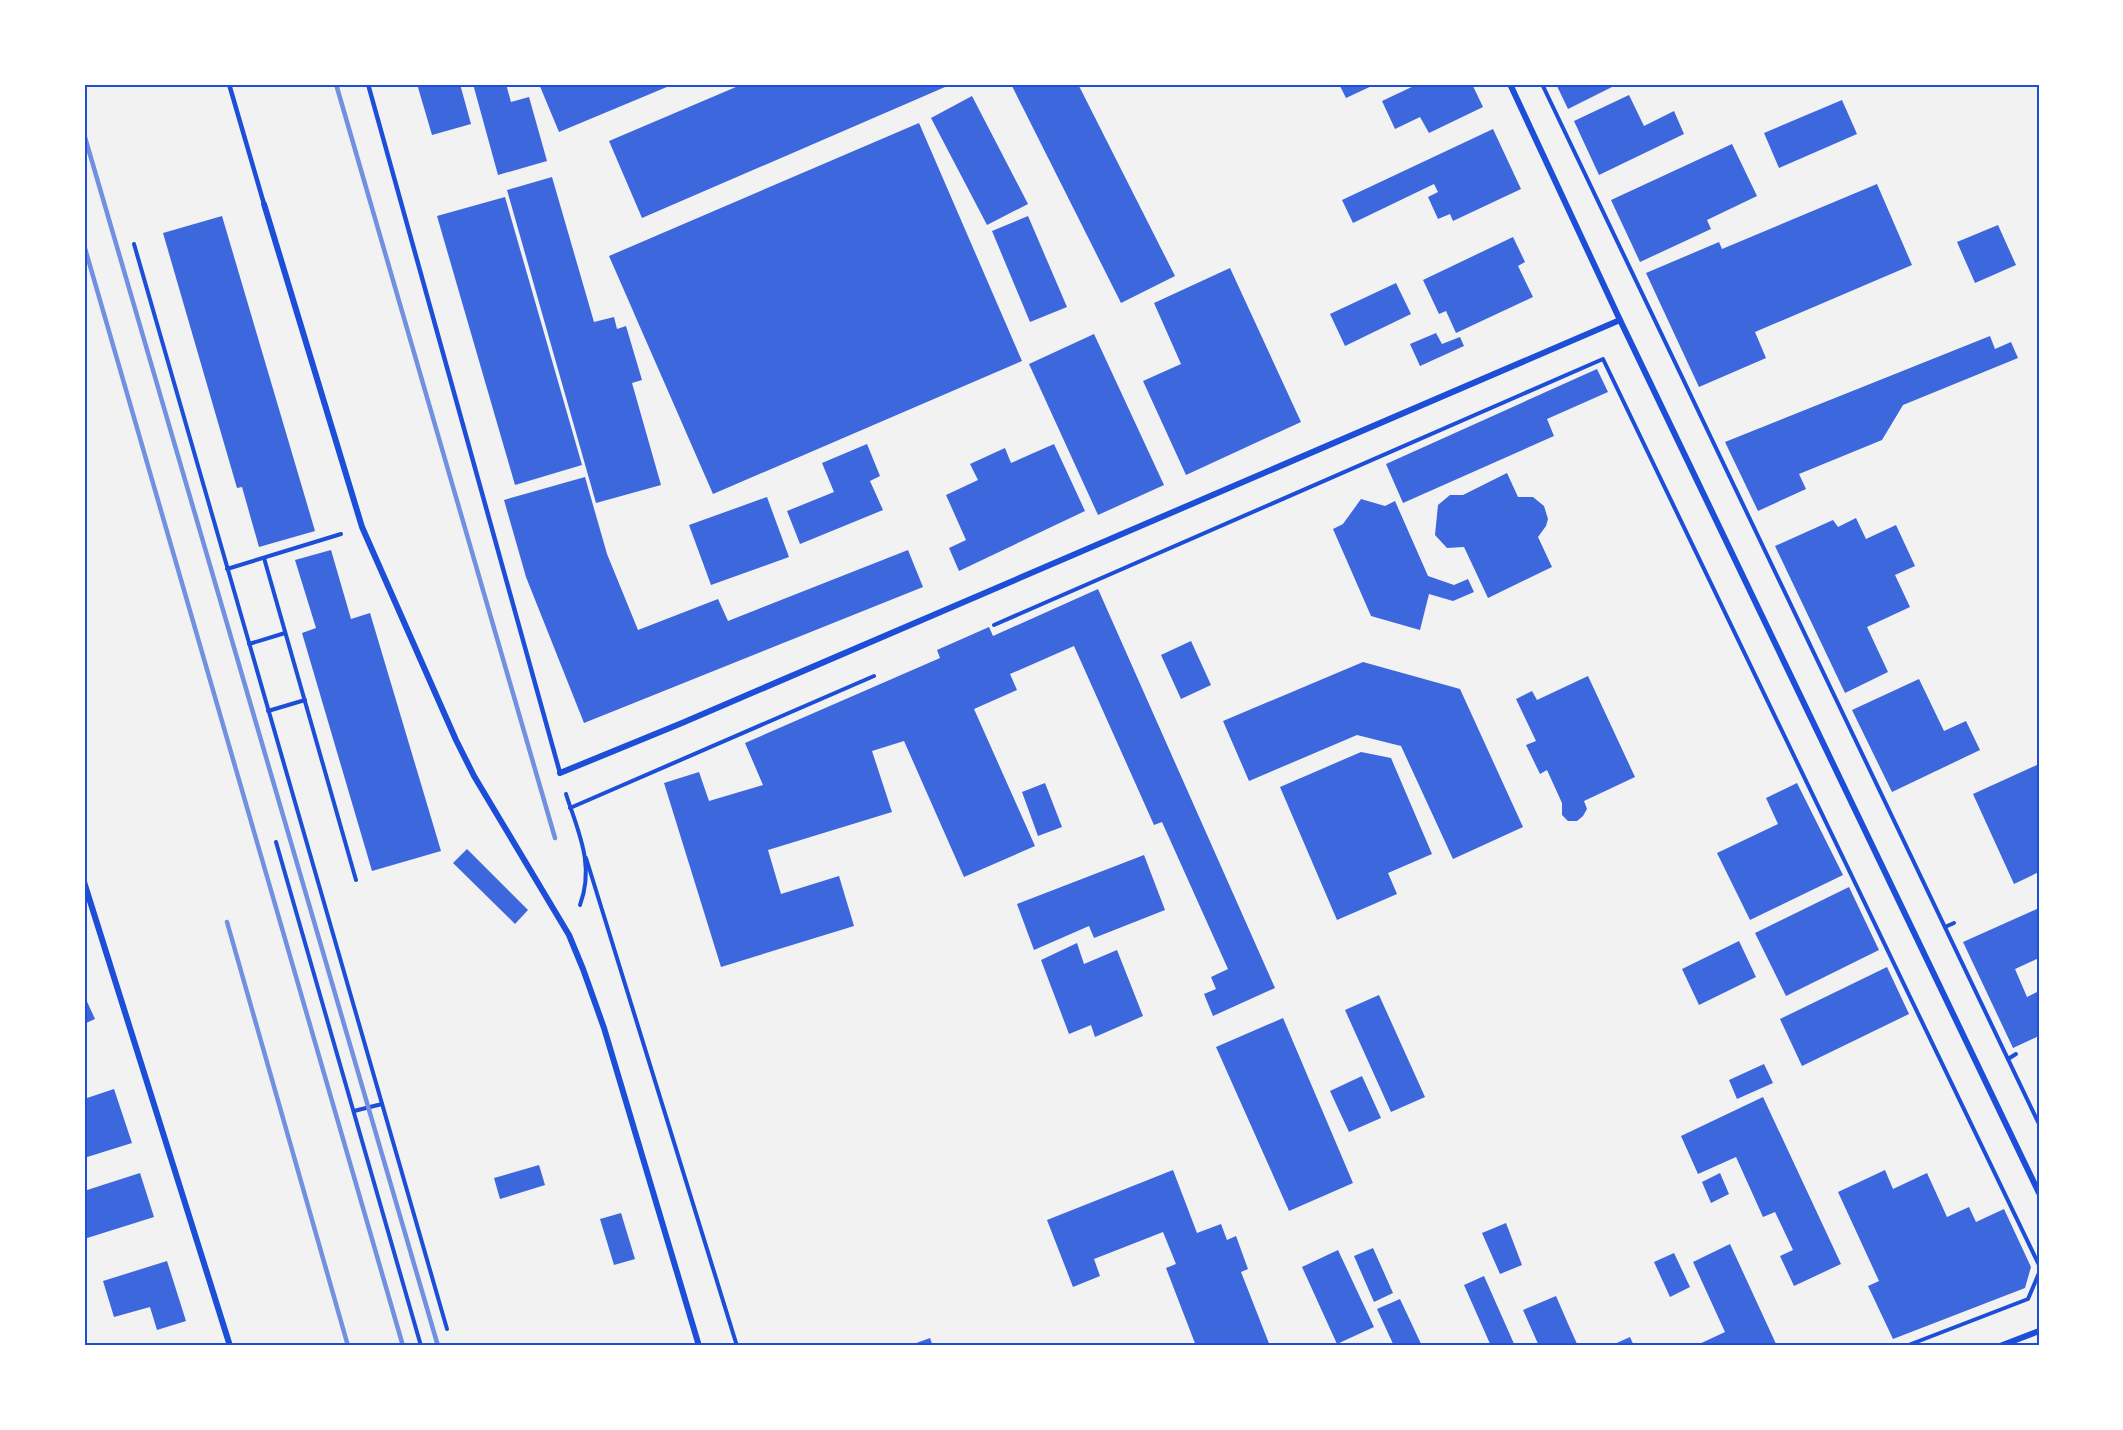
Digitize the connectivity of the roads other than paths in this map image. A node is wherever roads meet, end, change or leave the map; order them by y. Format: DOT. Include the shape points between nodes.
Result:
graph roads {
  1 [pos="229,84"];
  2 [pos="368,84"];
  3 [pos="1510,84"];
  4 [pos="264,204"];
  5 [pos="1620,320"];
  6 [pos="560,773"];
  7 [pos="84,882"];
  8 [pos="2039,1193"];
  9 [pos="2039,1331"];
  10 [pos="2013,1344"];
  11 [pos="230,1346"];
  12 [pos="699,1346"];
  13 [pos="2000,1346"];
  1 -- 4 [label="lane"];
  2 -- 6 [label="lane"];
  3 -- 5 [label="street"];
  4 -- 12 [label="street" via="362,527 474,776 569,935 596,1001"];
  5 -- 6 [label="street"];
  5 -- 8 [label="street"];
  7 -- 11 [label="street"];
  9 -- 10 [label="street"];
  10 -- 13 [label="street"];
}
